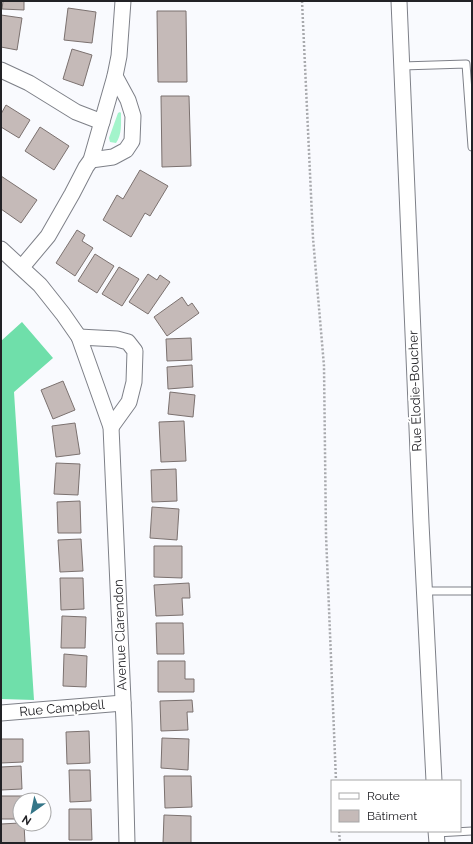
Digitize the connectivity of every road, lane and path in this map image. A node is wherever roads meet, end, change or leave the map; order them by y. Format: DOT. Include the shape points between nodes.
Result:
graph roads {
  1 [pos="123,1"];
  2 [pos="302,1"];
  3 [pos="399,1"];
  4 [pos="402,66"];
  5 [pos="1,70"];
  6 [pos="115,76"];
  7 [pos="471,115"];
  8 [pos="102,122"];
  9 [pos="472,147"];
  10 [pos="91,160"];
  11 [pos="1,249"];
  12 [pos="22,267"];
  13 [pos="79,337"];
  14 [pos="111,427"];
  15 [pos="424,591"];
  16 [pos="472,591"];
  17 [pos="123,703"];
  18 [pos="1,713"];
  19 [pos="336,780"];
  20 [pos="434,780"];
  21 [pos="472,831"];
  22 [pos="339,832"];
  23 [pos="436,836"];
  24 [pos="127,843"];
  25 [pos="340,843"];
  1 -- 6 [label="street"];
  2 -- 19 [label="path" via="313,238 324,366 326,535"];
  3 -- 4 [label="street, Rue Élodie-Boucher"];
  4 -- 7 [label="lane" via="466,64"];
  4 -- 15 [label="street, Rue Élodie-Boucher"];
  5 -- 8 [label="street" via="29,83 76,112"];
  6 -- 8 [label="street"];
  6 -- 10 [label="street" via="128,100 133,116 132,141 126,150 113,157"];
  7 -- 9 [label="lane"];
  8 -- 10 [label="street"];
  10 -- 12 [label="street" via="48,236"];
  11 -- 12 [label="street, Avenue Clarendon"];
  12 -- 13 [label="street, Avenue Clarendon" via="40,285"];
  13 -- 14 [label="street, Avenue Clarendon"];
  13 -- 14 [label="street" via="117,339 128,342 135,351 134,382 129,402"];
  14 -- 17 [label="street, Avenue Clarendon"];
  15 -- 16 [label="lane"];
  15 -- 20 [label="street, Rue Élodie-Boucher"];
  17 -- 18 [label="street, Rue Campbell"];
  17 -- 24 [label="street, Avenue Clarendon"];
  21 -- 23 [label="lane"];
  22 -- 25 [label="path"];
}
